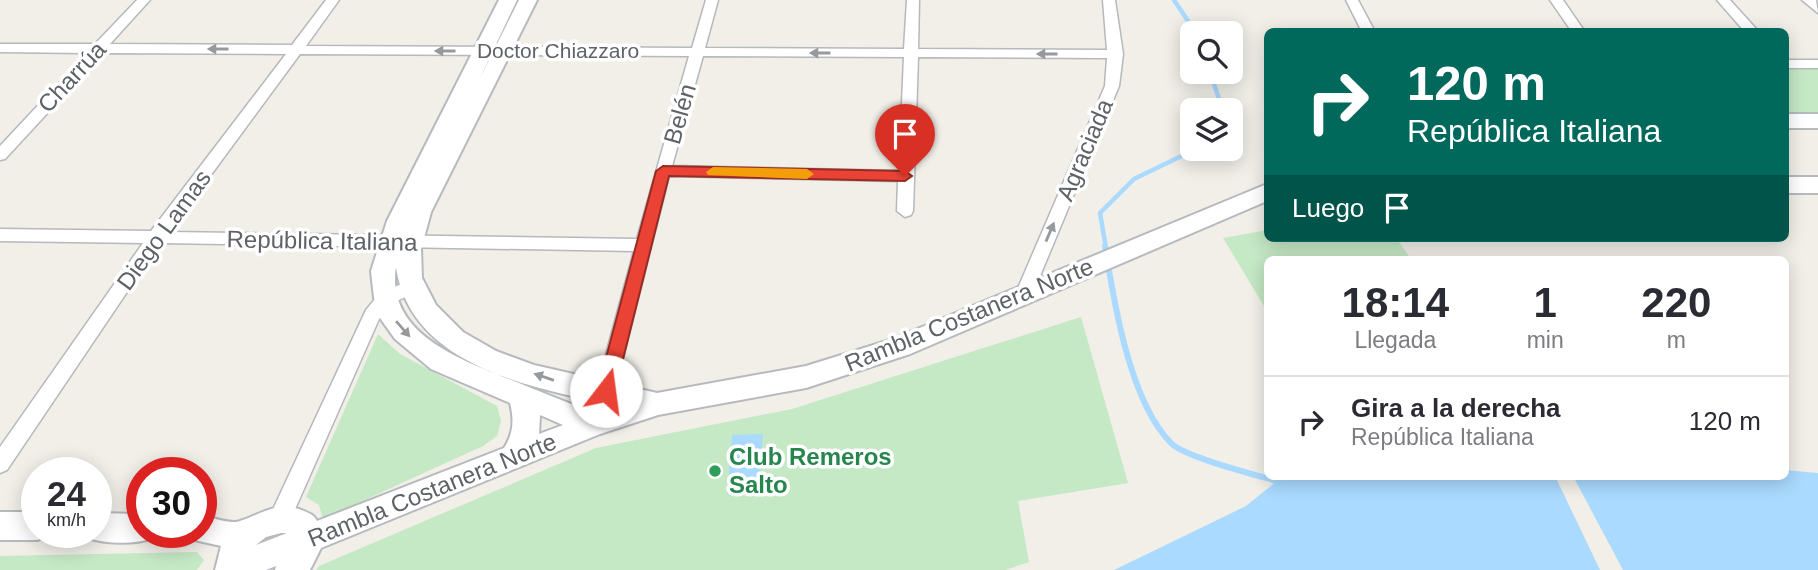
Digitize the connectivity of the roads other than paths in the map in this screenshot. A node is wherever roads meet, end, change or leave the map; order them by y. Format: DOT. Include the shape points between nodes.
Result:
graph roads {
  1 [pos="144,0"];
  2 [pos="333,0"];
  3 [pos="508,0"];
  4 [pos="528,0"];
  5 [pos="712,0"];
  6 [pos="913,0"];
  7 [pos="1109,0"];
  8 [pos="1352,0"];
  9 [pos="1556,0"];
  10 [pos="1723,0"];
  11 [pos="1808,0"];
  12 [pos="1818,9"];
  13 [pos="1367,28"];
  14 [pos="1576,28"];
  15 [pos="1749,28"];
  16 [pos="0,48"];
  17 [pos="100,48"];
  18 [pos="298,49"];
  19 [pos="493,51"];
  20 [pos="699,52"];
  21 [pos="911,53"];
  22 [pos="1116,54"];
  23 [pos="1789,64"];
  24 [pos="1818,64"];
  25 [pos="1789,121"];
  26 [pos="1818,121"];
  27 [pos="0,155"];
  28 [pos="663,171"];
  29 [pos="905,176"];
  30 [pos="1789,185"];
  31 [pos="1818,185"];
  32 [pos="1264,193"];
  33 [pos="905,211"];
  34 [pos="0,235"];
  35 [pos="155,238"];
  36 [pos="401,243"];
  37 [pos="644,245"];
  38 [pos="411,287"];
  39 [pos="1024,295"];
  40 [pos="386,298"];
  41 [pos="606,391"];
  42 [pos="522,396"];
  43 [pos="658,404"];
  44 [pos="560,413"];
  45 [pos="593,425"];
  46 [pos="542,445"];
  47 [pos="514,457"];
  48 [pos="0,464"];
  49 [pos="280,518"];
  50 [pos="0,526"];
  51 [pos="21,526"];
  52 [pos="217,532"];
  53 [pos="244,537"];
  54 [pos="308,541"];
  55 [pos="231,570"];
  56 [pos="290,570"];
  1 -- 17 [label="street, Charrúa"];
  2 -- 18 [label="street, Diego Lamas"];
  3 -- 19 [label="street"];
  4 -- 19 [label="street"];
  5 -- 20 [label="street, Belén"];
  6 -- 21 [label="street"];
  7 -- 22 [label="street, Agraciada"];
  8 -- 13 [label="street"];
  9 -- 14 [label="street"];
  10 -- 15 [label="street"];
  11 -- 12 [label="street"];
  16 -- 17 [label="street, Doctor Chiazzaro"];
  18 -- 17 [label="street, Doctor Chiazzaro, one-way"];
  17 -- 27 [label="street, Charrúa"];
  19 -- 18 [label="street, Doctor Chiazzaro, one-way"];
  18 -- 35 [label="street, Diego Lamas"];
  19 -- 20 [label="street, Doctor Chiazzaro"];
  19 -- 36 [label="street" via="418,219"];
  21 -- 20 [label="street, Doctor Chiazzaro, one-way"];
  20 -- 28 [label="street, Belén"];
  22 -- 21 [label="street, Doctor Chiazzaro, one-way"];
  21 -- 29 [label="street"];
  39 -- 22 [label="street, Agraciada, one-way" via="1112,86"];
  23 -- 24 [label="street"];
  25 -- 26 [label="street"];
  28 -- 29 [label="street"];
  28 -- 37 [label="street, Belén"];
  29 -- 33 [label="street"];
  30 -- 31 [label="street"];
  32 -- 39 [label="street, Rambla Costanera Norte"];
  34 -- 35 [label="street, República Italiana"];
  35 -- 36 [label="street, República Italiana"];
  35 -- 48 [label="street, Diego Lamas"];
  36 -- 37 [label="street, República Italiana"];
  36 -- 38 [label="street"];
  36 -- 40 [label="street" via="383,271"];
  37 -- 41 [label="street, Belén"];
  38 -- 40 [label="street"];
  41 -- 38 [label="street, one-way" via="563,384 462,345 441,328"];
  39 -- 43 [label="street, Rambla Costanera Norte" via="844,366"];
  40 -- 42 [label="street, one-way" via="404,332 440,362"];
  40 -- 49 [label="street" via="372,315"];
  41 -- 43 [label="street"];
  41 -- 44 [label="street"];
  42 -- 44 [label="street"];
  42 -- 47 [label="street" via="528,431"];
  43 -- 45 [label="street, Rambla Costanera Norte"];
  44 -- 45 [label="street"];
  44 -- 46 [label="street"];
  45 -- 46 [label="street, Rambla Costanera Norte"];
  46 -- 47 [label="street, Rambla Costanera Norte"];
  47 -- 54 [label="street, Rambla Costanera Norte"];
  49 -- 53 [label="street" via="263,523"];
  49 -- 54 [label="street" via="298,521"];
  50 -- 51 [label="street"];
  52 -- 53 [label="street"];
  53 -- 55 [label="street" via="233,555"];
  54 -- 55 [label="street, Rambla Costanera Norte"];
  54 -- 56 [label="street"];
}
